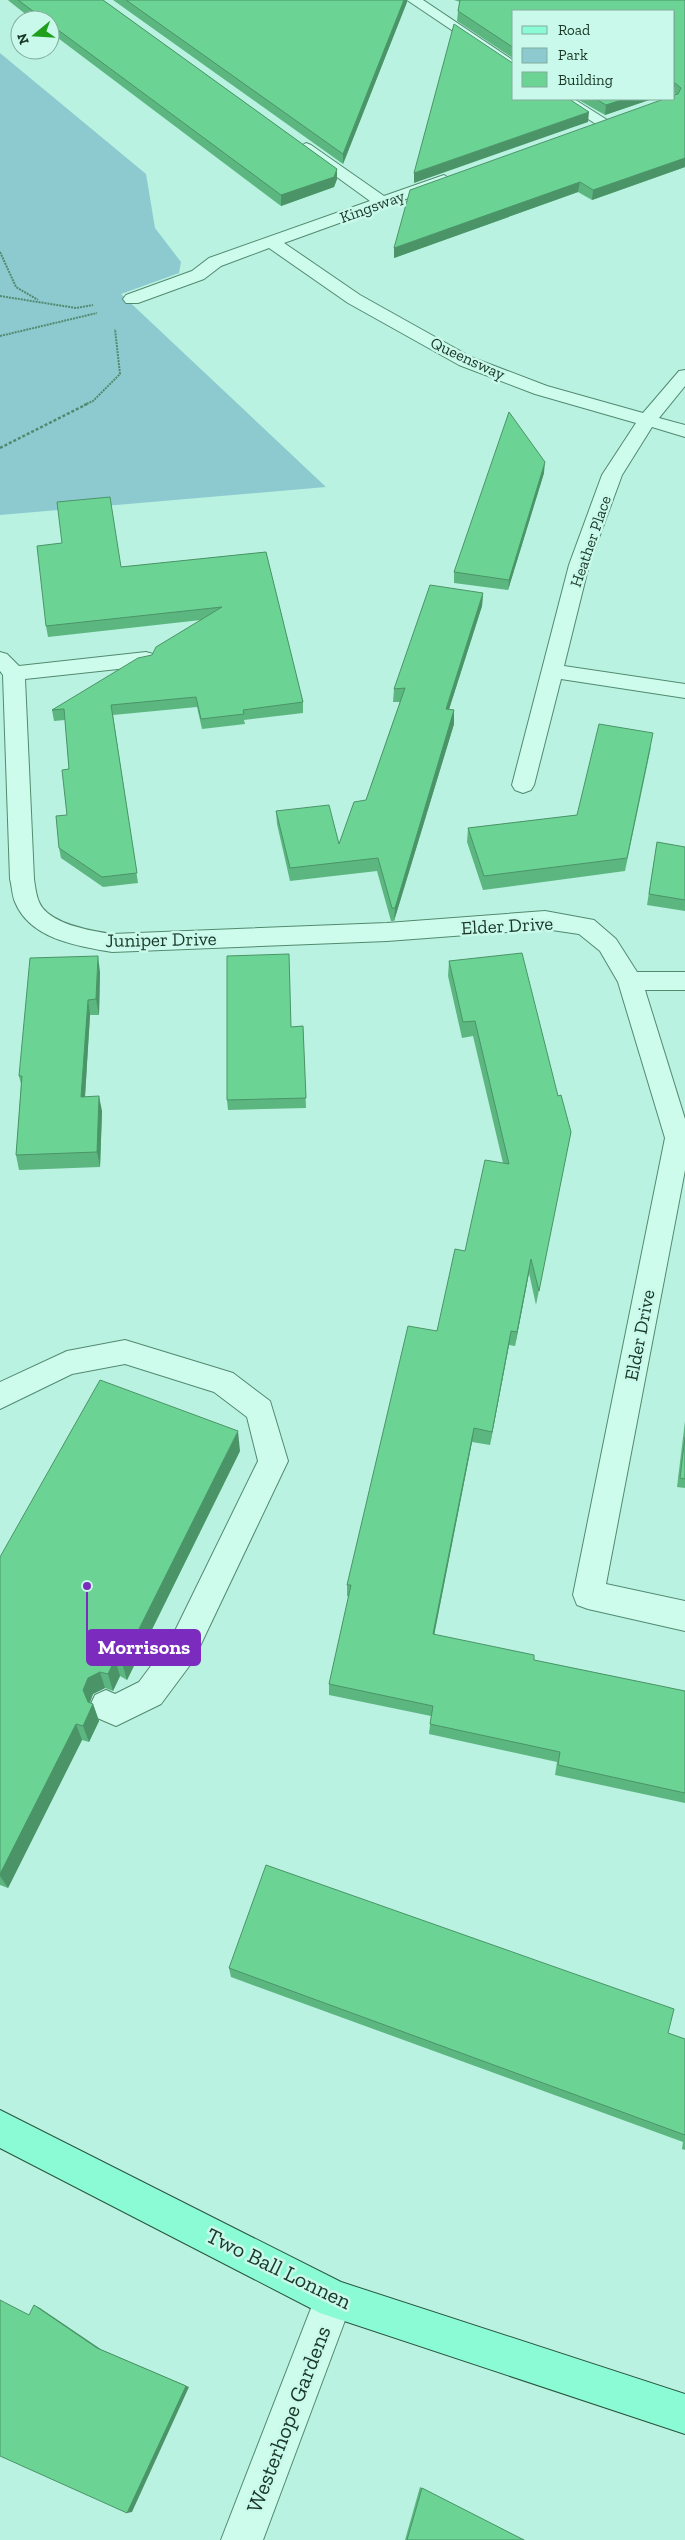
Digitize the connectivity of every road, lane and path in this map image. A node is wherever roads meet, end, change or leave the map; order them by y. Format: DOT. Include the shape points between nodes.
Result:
graph roads {
  1 [pos="414,0"];
  2 [pos="512,67"];
  3 [pos="566,100"];
  4 [pos="620,117"];
  5 [pos="604,123"];
  6 [pos="585,130"];
  7 [pos="295,140"];
  8 [pos="456,176"];
  9 [pos="382,202"];
  10 [pos="271,242"];
  11 [pos="0,252"];
  12 [pos="0,296"];
  13 [pos="132,299"];
  14 [pos="40,302"];
  15 [pos="0,336"];
  16 [pos="685,375"];
  17 [pos="647,420"];
  18 [pos="685,431"];
  19 [pos="0,448"];
  20 [pos="146,659"];
  21 [pos="7,666"];
  22 [pos="552,671"];
  23 [pos="685,690"];
  24 [pos="523,785"];
  25 [pos="387,932"];
  26 [pos="685,980"];
  27 [pos="630,981"];
  28 [pos="0,1396"];
  29 [pos="685,1616"];
  30 [pos="106,1706"];
  31 [pos="0,2128"];
  32 [pos="334,2299"];
  33 [pos="685,2414"];
  34 [pos="242,2540"];
  1 -- 2 [label="street"];
  3 -- 5 [label="street"];
  4 -- 5 [label="street"];
  5 -- 6 [label="street"];
  7 -- 9 [label="street"];
  8 -- 9 [label="street, Kingsway"];
  9 -- 10 [label="street, Kingsway"];
  10 -- 13 [label="street, Kingsway" via="215,262 198,275"];
  10 -- 17 [label="street, Queensway" via="354,299 465,361 542,390"];
  11 -- 14 [label="path" via="16,287"];
  12 -- 14 [label="path"];
  13 -- 14 [label="path" via="76,308"];
  13 -- 15 [label="path" via="93,315"];
  13 -- 19 [label="path" via="113,316 120,374 93,402"];
  16 -- 17 [label="street, Heather Place"];
  17 -- 18 [label="street, Queensway"];
  17 -- 22 [label="street, Heather Place" via="612,475 580,565"];
  20 -- 21 [label="street, Juniper Drive"];
  21 -- 25 [label="street, Juniper Drive" via="22,879 28,904 42,920 74,937 112,943"];
  22 -- 23 [label="street"];
  22 -- 24 [label="street, Heather Place"];
  25 -- 27 [label="street, Elder Drive" via="545,920 586,926 608,945"];
  26 -- 27 [label="street"];
  27 -- 29 [label="street, Elder Drive" via="678,1138 588,1595"];
  28 -- 30 [label="street" via="67,1363 125,1352 223,1382 260,1410 273,1461 182,1650 150,1692 116,1710"];
  31 -- 32 [label="main road, Two Ball Lonnen"];
  32 -- 33 [label="main road, Two Ball Lonnen"];
  32 -- 34 [label="street, Westerhope Gardens"];
}
